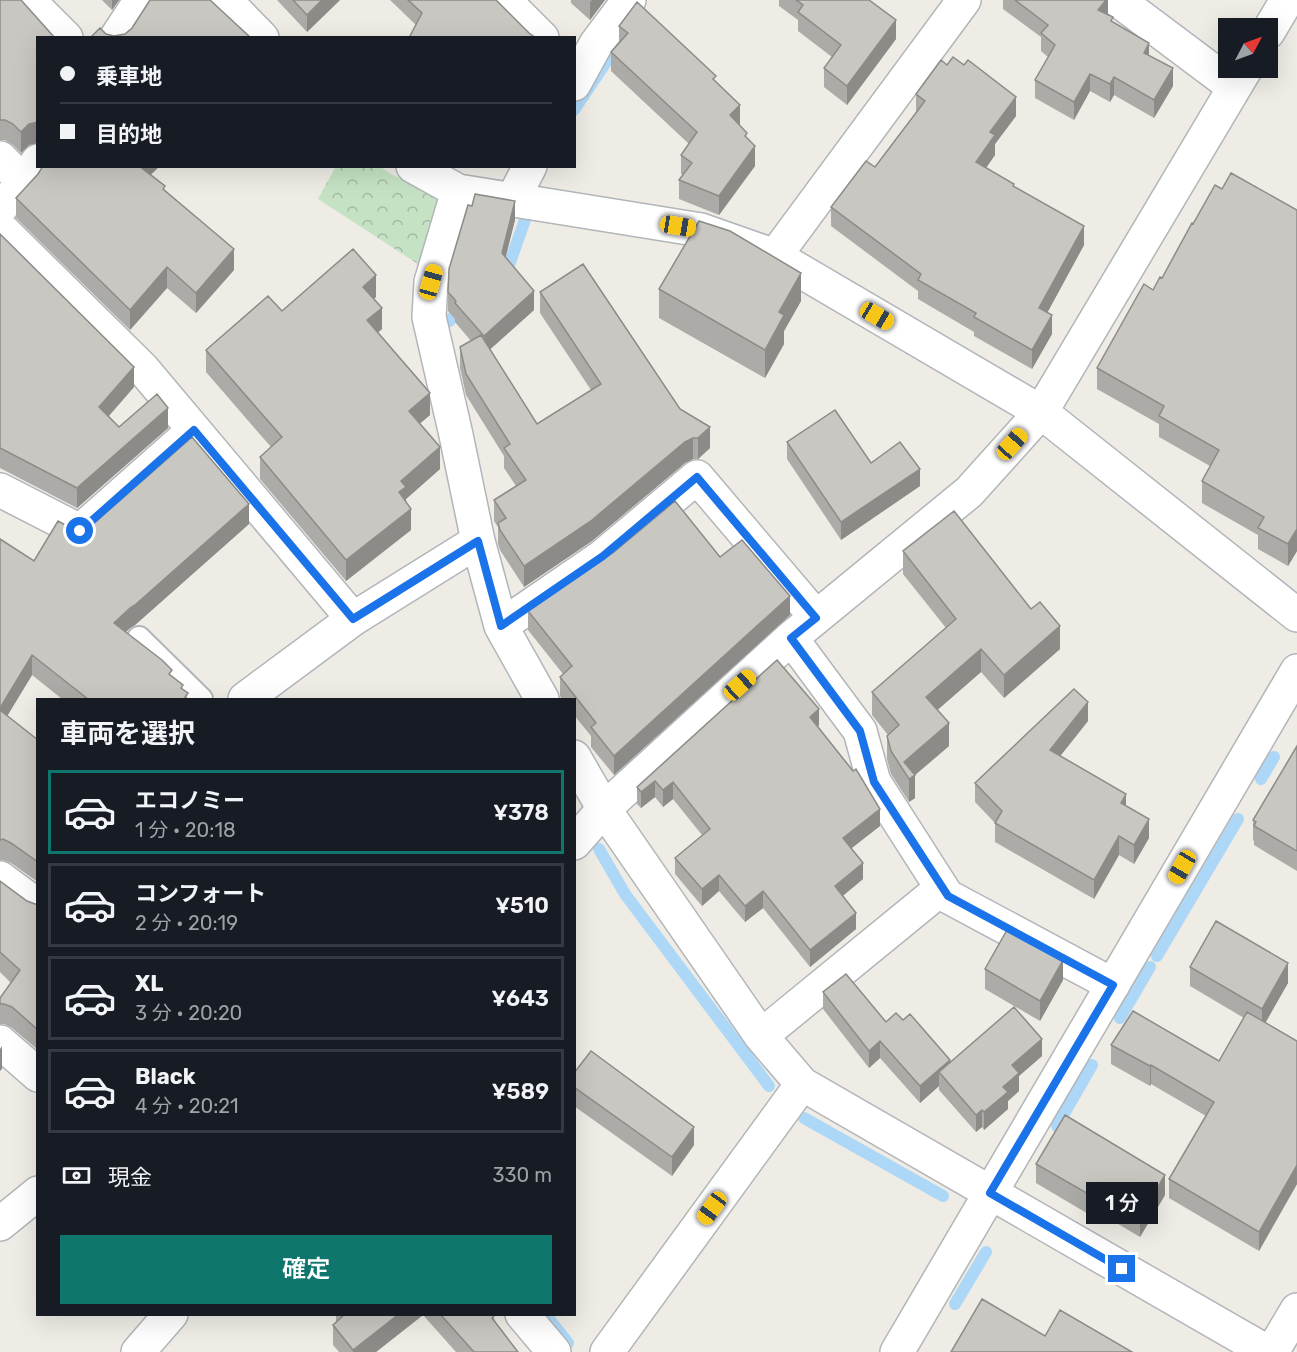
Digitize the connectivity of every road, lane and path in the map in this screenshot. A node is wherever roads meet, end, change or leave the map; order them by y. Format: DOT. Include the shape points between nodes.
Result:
graph roads {
  1 [pos="28,0"];
  2 [pos="141,0"];
  3 [pos="225,0"];
  4 [pos="504,0"];
  5 [pos="628,0"];
  6 [pos="964,0"];
  7 [pos="1118,0"];
  8 [pos="1287,0"];
  9 [pos="1276,18"];
  10 [pos="64,36"];
  11 [pos="117,36"];
  12 [pos="260,36"];
  13 [pos="540,36"];
  14 [pos="1218,63"];
  15 [pos="576,76"];
  16 [pos="1239,78"];
  17 [pos="0,158"];
  18 [pos="417,168"];
  19 [pos="529,168"];
  20 [pos="31,171"];
  21 [pos="458,191"];
  22 [pos="513,199"];
  23 [pos="0,208"];
  24 [pos="0,228"];
  25 [pos="775,256"];
  26 [pos="1041,412"];
  27 [pos="194,430"];
  28 [pos="0,490"];
  29 [pos="478,541"];
  30 [pos="1297,615"];
  31 [pos="816,618"];
  32 [pos="353,619"];
  33 [pos="501,626"];
  34 [pos="139,638"];
  35 [pos="791,638"];
  36 [pos="1297,671"];
  37 [pos="200,698"];
  38 [pos="246,698"];
  39 [pos="541,698"];
  40 [pos="576,760"];
  41 [pos="604,809"];
  42 [pos="576,841"];
  43 [pos="0,878"];
  44 [pos="942,888"];
  45 [pos="36,905"];
  46 [pos="1113,985"];
  47 [pos="760,1036"];
  48 [pos="0,1042"];
  49 [pos="36,1074"];
  50 [pos="802,1084"];
  51 [pos="990,1193"];
  52 [pos="36,1195"];
  53 [pos="0,1224"];
  54 [pos="1297,1310"];
  55 [pos="169,1316"];
  56 [pos="524,1316"];
  57 [pos="1274,1351"];
  58 [pos="138,1352"];
  59 [pos="555,1352"];
  60 [pos="607,1352"];
  61 [pos="897,1352"];
  1 -- 10 [label="street"];
  2 -- 11 [label="street"];
  3 -- 12 [label="street"];
  4 -- 13 [label="street"];
  5 -- 15 [label="street"];
  6 -- 25 [label="street"];
  7 -- 14 [label="street"];
  8 -- 9 [label="street"];
  16 -- 26 [label="street"];
  17 -- 20 [label="street"];
  18 -- 21 [label="street"];
  19 -- 22 [label="street"];
  20 -- 23 [label="street"];
  21 -- 22 [label="street"];
  21 -- 29 [label="street" via="431,282 429,317"];
  22 -- 25 [label="street" via="701,230"];
  24 -- 27 [label="street" via="143,369"];
  25 -- 26 [label="street"];
  26 -- 30 [label="street"];
  26 -- 31 [label="street" via="969,492"];
  27 -- 28 [label="street" via="80,531"];
  27 -- 32 [label="street"];
  29 -- 32 [label="street"];
  29 -- 33 [label="street"];
  31 -- 33 [label="street" via="697,477 603,556"];
  31 -- 35 [label="street"];
  32 -- 38 [label="street"];
  33 -- 39 [label="street"];
  34 -- 37 [label="lane"];
  35 -- 41 [label="street"];
  35 -- 44 [label="street" via="860,731 874,782"];
  36 -- 46 [label="street"];
  40 -- 41 [label="street"];
  41 -- 42 [label="street"];
  41 -- 47 [label="street"];
  43 -- 45 [label="street"];
  44 -- 46 [label="street" via="948,896"];
  44 -- 47 [label="street"];
  46 -- 51 [label="street"];
  47 -- 50 [label="street"];
  48 -- 49 [label="street"];
  50 -- 51 [label="street"];
  50 -- 60 [label="street"];
  51 -- 57 [label="street"];
  51 -- 61 [label="street"];
  52 -- 53 [label="street"];
  54 -- 57 [label="street"];
  55 -- 58 [label="street"];
  56 -- 59 [label="street"];
}
